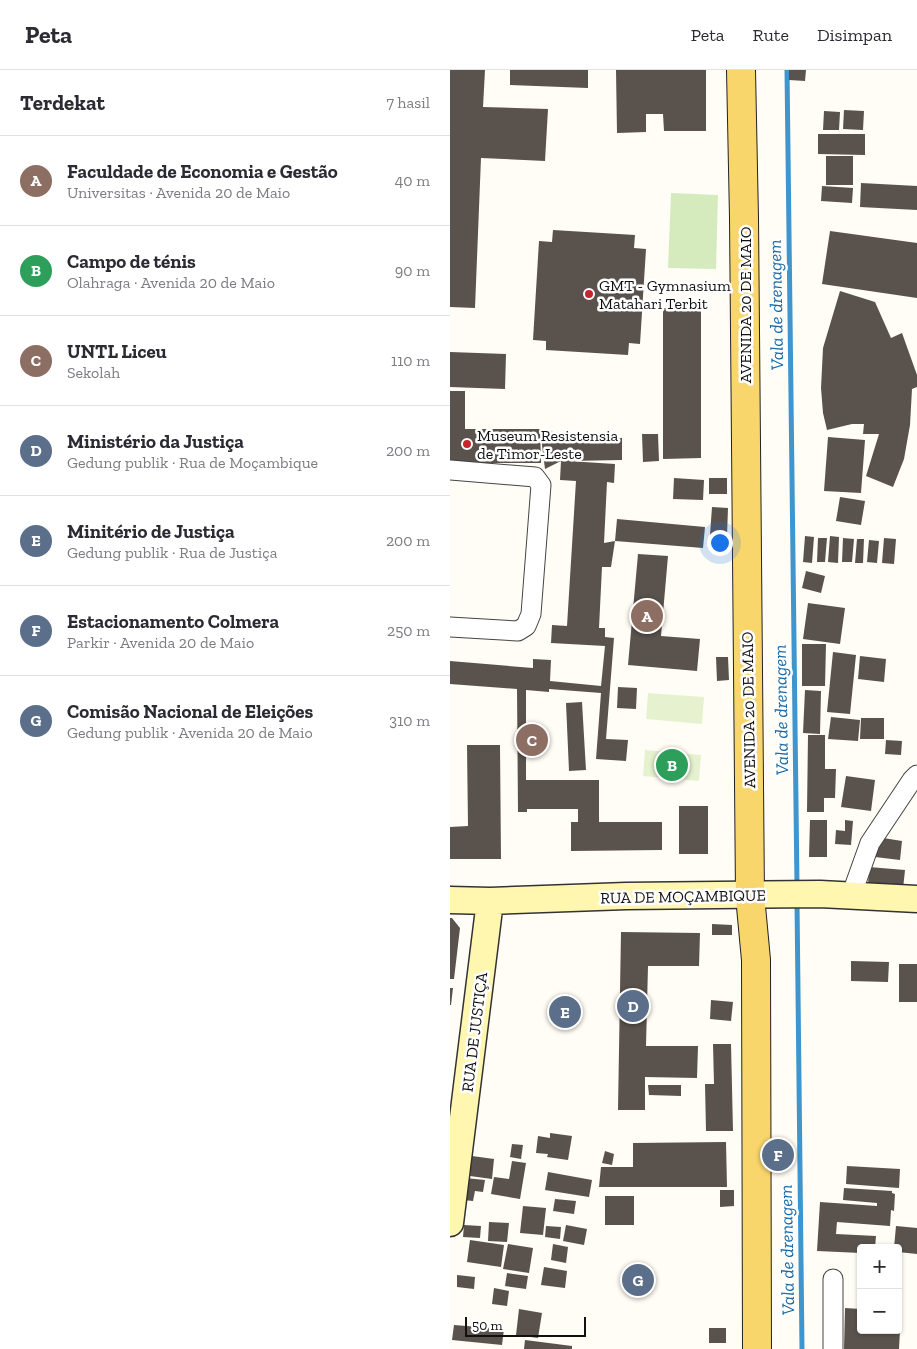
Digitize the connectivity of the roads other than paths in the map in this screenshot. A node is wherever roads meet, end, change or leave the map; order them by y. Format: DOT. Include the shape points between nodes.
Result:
graph roads {
  1 [pos="741,70"];
  2 [pos="450,470"];
  3 [pos="450,627"];
  4 [pos="917,775"];
  5 [pos="750,896"];
  6 [pos="851,896"];
  7 [pos="917,898"];
  8 [pos="450,900"];
  9 [pos="490,901"];
  10 [pos="450,1223"];
  11 [pos="833,1279"];
  12 [pos="757,1349"];
  13 [pos="833,1349"];
  1 -- 5 [label="main road, AVENIDA 20 DE MAIO"];
  2 -- 3 [label="street" via="535,477 541,485 531,614 526,626 518,631"];
  4 -- 6 [label="street" via="870,843"];
  5 -- 6 [label="street, RUA DE MOÇAMBIQUE"];
  5 -- 9 [label="street, RUA DE MOÇAMBIQUE"];
  5 -- 12 [label="main road, AVENIDA 20 DE MAIO" via="756,960"];
  6 -- 7 [label="street, RUA DE MOÇAMBIQUE"];
  8 -- 9 [label="street, RUA DE MOÇAMBIQUE"];
  9 -- 10 [label="street, RUA DE JUSTIÇA"];
  11 -- 13 [label="street"];
}
